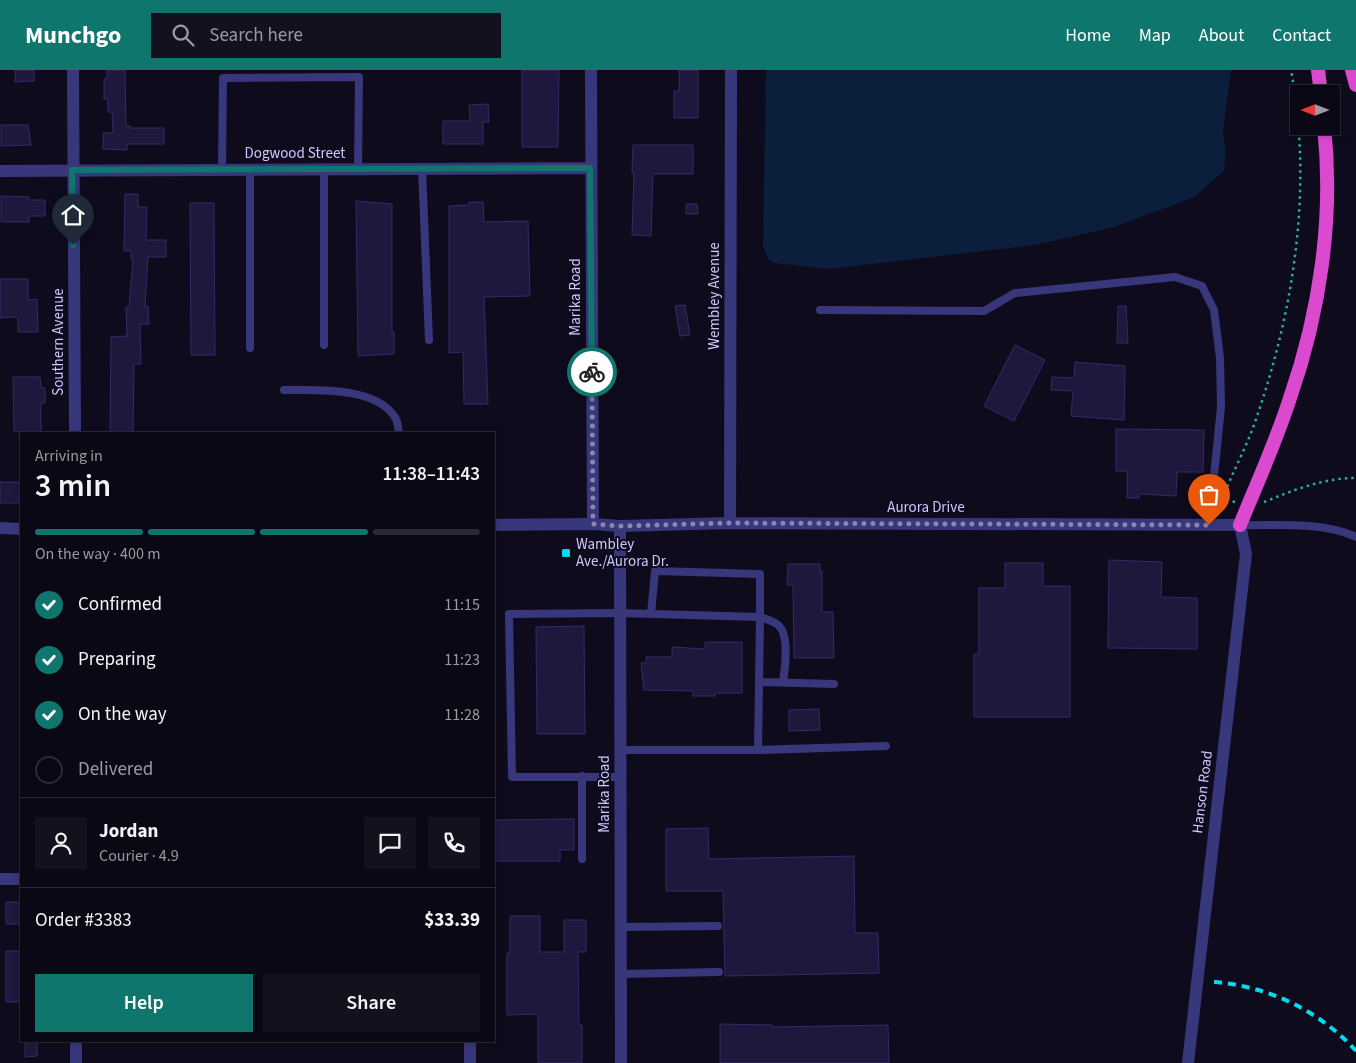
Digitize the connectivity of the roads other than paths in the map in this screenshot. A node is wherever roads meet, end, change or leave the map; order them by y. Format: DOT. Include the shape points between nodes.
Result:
graph roads {
  1 [pos="74,70"];
  2 [pos="591,70"];
  3 [pos="731,70"];
  4 [pos="1318,70"];
  5 [pos="1352,70"];
  6 [pos="1320,85"];
  7 [pos="1356,85"];
  8 [pos="1324,135"];
  9 [pos="422,168"];
  10 [pos="590,168"];
  11 [pos="222,169"];
  12 [pos="250,169"];
  13 [pos="324,169"];
  14 [pos="358,169"];
  15 [pos="72,170"];
  16 [pos="0,171"];
  17 [pos="820,310"];
  18 [pos="429,340"];
  19 [pos="324,345"];
  20 [pos="250,348"];
  21 [pos="284,390"];
  22 [pos="75,432"];
  23 [pos="399,432"];
  24 [pos="730,523"];
  25 [pos="593,524"];
  26 [pos="495,525"];
  27 [pos="1209,525"];
  28 [pos="1240,525"];
  29 [pos="620,526"];
  30 [pos="0,528"];
  31 [pos="20,529"];
  32 [pos="1356,537"];
  33 [pos="620,613"];
  34 [pos="651,614"];
  35 [pos="760,616"];
  36 [pos="759,682"];
  37 [pos="784,682"];
  38 [pos="834,684"];
  39 [pos="886,746"];
  40 [pos="620,750"];
  41 [pos="758,750"];
  42 [pos="582,776"];
  43 [pos="620,777"];
  44 [pos="582,859"];
  45 [pos="0,879"];
  46 [pos="20,879"];
  47 [pos="718,926"];
  48 [pos="621,928"];
  49 [pos="719,972"];
  50 [pos="621,974"];
  51 [pos="76,1042"];
  52 [pos="470,1042"];
  53 [pos="76,1063"];
  54 [pos="470,1063"];
  55 [pos="621,1063"];
  56 [pos="1188,1063"];
  1 -- 15 [label="street, Southern Avenue"];
  2 -- 10 [label="street, Marika Road"];
  3 -- 24 [label="street, Wembley Avenue"];
  4 -- 6 [label="highway"];
  5 -- 7 [label="highway"];
  8 -- 28 [label="highway" via="1327,191 1324,246 1309,333 1290,398"];
  9 -- 10 [label="street, Dogwood Street"];
  9 -- 14 [label="street, Dogwood Street"];
  9 -- 18 [label="lane"];
  10 -- 25 [label="street, Marika Road"];
  11 -- 12 [label="street, Dogwood Street"];
  11 -- 14 [label="lane" via="223,78 359,77"];
  11 -- 15 [label="street, Dogwood Street"];
  12 -- 13 [label="street, Dogwood Street"];
  12 -- 20 [label="lane"];
  13 -- 14 [label="street, Dogwood Street"];
  13 -- 19 [label="lane"];
  15 -- 16 [label="street, Dogwood Street"];
  15 -- 22 [label="street, Southern Avenue"];
  17 -- 27 [label="lane" via="984,311 1015,293 1175,277 1202,286 1214,310 1220,358 1221,407"];
  21 -- 23 [label="lane" via="326,390 364,396 387,408 397,419"];
  24 -- 27 [label="street, Aurora Drive"];
  24 -- 29 [label="street, Aurora Drive"];
  25 -- 26 [label="street, Aurora Drive"];
  25 -- 29 [label="street, Aurora Drive"];
  27 -- 28 [label="street, Aurora Drive"];
  28 -- 32 [label="lane, Aurora Drive" via="1344,531"];
  28 -- 56 [label="street, Hanson Road" via="1246,554"];
  29 -- 33 [label="street, Marika Road"];
  30 -- 31 [label="street"];
  33 -- 34 [label="lane"];
  33 -- 40 [label="street, Marika Road"];
  33 -- 42 [label="lane" via="509,614 512,778"];
  34 -- 35 [label="lane"];
  34 -- 35 [label="lane" via="655,571 760,574"];
  35 -- 36 [label="lane"];
  35 -- 37 [label="lane" via="783,630"];
  36 -- 37 [label="lane"];
  36 -- 41 [label="lane"];
  37 -- 38 [label="lane"];
  39 -- 41 [label="lane"];
  40 -- 41 [label="lane"];
  40 -- 43 [label="street, Marika Road"];
  42 -- 43 [label="lane"];
  42 -- 44 [label="lane"];
  43 -- 48 [label="street, Marika Road"];
  45 -- 46 [label="street"];
  47 -- 48 [label="lane"];
  48 -- 50 [label="street, Marika Road"];
  49 -- 50 [label="lane"];
  50 -- 55 [label="street, Marika Road"];
  51 -- 53 [label="street"];
  52 -- 54 [label="street"];
}
